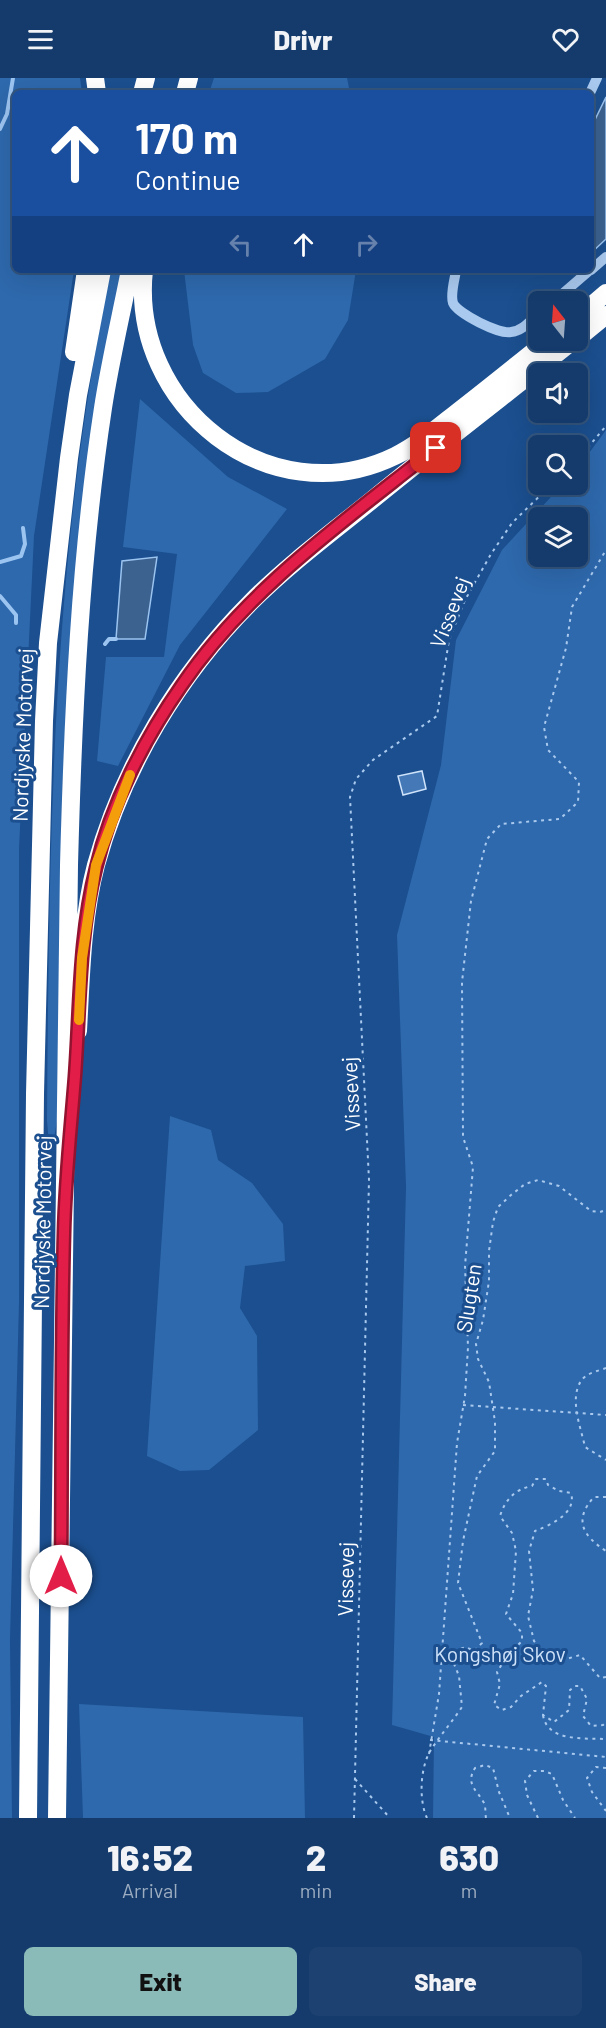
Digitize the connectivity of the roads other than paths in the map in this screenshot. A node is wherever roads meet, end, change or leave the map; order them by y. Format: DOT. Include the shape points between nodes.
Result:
graph roads {
  1 [pos="606,257"];
  2 [pos="594,267"];
  3 [pos="86,273"];
  4 [pos="101,273"];
  5 [pos="129,273"];
  6 [pos="144,273"];
  7 [pos="456,273"];
  8 [pos="587,273"];
  9 [pos="566,291"];
  10 [pos="606,293"];
  11 [pos="588,308"];
  12 [pos="606,315"];
  13 [pos="528,322"];
  14 [pos="588,329"];
  15 [pos="534,351"];
  16 [pos="561,351"];
  17 [pos="48,643"];
  18 [pos="64,1230"];
  19 [pos="28,1818"];
  20 [pos="57,1818"];
  1 -- 2 [label="lane"];
  3 -- 17 [label="highway" via="58,456"];
  4 -- 17 [label="highway, Nordjyske Motorvej" via="72,437"];
  5 -- 18 [label="highway, Nordjyske Motorvej" via="103,408 77,669 69,865"];
  6 -- 15 [label="highway" via="145,317 151,346 176,396 205,430 224,444 273,466 336,472 394,456 420,441"];
  7 -- 13 [label="lane" via="452,298 461,313 506,333"];
  8 -- 9 [label="lane"];
  10 -- 11 [label="highway"];
  12 -- 14 [label="highway"];
  16 -- 18 [label="highway" via="250,603 209,648 155,726 120,797 96,865 90,897 82,958"];
  17 -- 19 [label="highway, Nordjyske Motorvej" via="39,887"];
  18 -- 20 [label="highway, Nordjyske Motorvej"];
}
